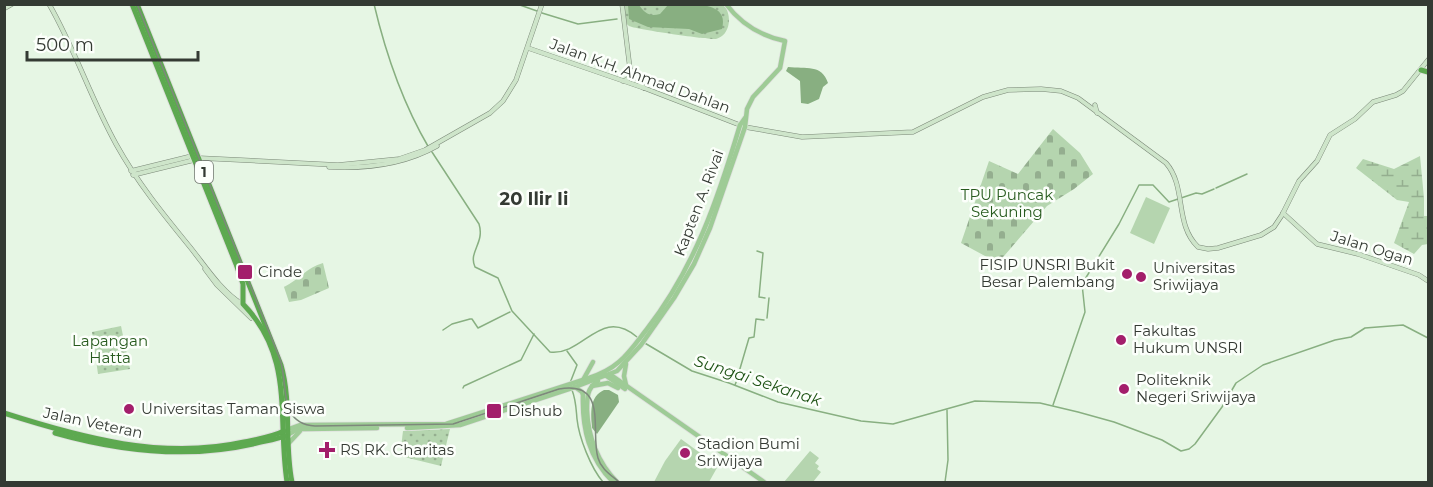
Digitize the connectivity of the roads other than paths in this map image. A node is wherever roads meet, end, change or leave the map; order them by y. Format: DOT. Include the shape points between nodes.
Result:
graph roads {
  1 [pos="12,4"];
  2 [pos="49,4"];
  3 [pos="132,4"];
  4 [pos="542,4"];
  5 [pos="622,4"];
  6 [pos="726,4"];
  7 [pos="138,5"];
  8 [pos="5,6"];
  9 [pos="528,48"];
  10 [pos="1428,60"];
  11 [pos="630,69"];
  12 [pos="1420,70"];
  13 [pos="1428,72"];
  14 [pos="622,81"];
  15 [pos="644,88"];
  16 [pos="1095,105"];
  17 [pos="1098,113"];
  18 [pos="743,126"];
  19 [pos="197,158"];
  20 [pos="132,173"];
  21 [pos="1283,213"];
  22 [pos="205,265"];
  23 [pos="1428,281"];
  24 [pos="256,303"];
  25 [pos="243,304"];
  26 [pos="248,310"];
  27 [pos="261,326"];
  28 [pos="639,344"];
  29 [pos="593,362"];
  30 [pos="626,362"];
  31 [pos="605,375"];
  32 [pos="583,380"];
  33 [pos="572,386"];
  34 [pos="590,387"];
  35 [pos="627,389"];
  36 [pos="588,398"];
  37 [pos="583,404"];
  38 [pos="4,415"];
  39 [pos="453,424"];
  40 [pos="584,424"];
  41 [pos="446,425"];
  42 [pos="305,429"];
  43 [pos="284,434"];
  44 [pos="590,435"];
  45 [pos="288,444"];
  46 [pos="286,483"];
  47 [pos="292,483"];
  48 [pos="615,483"];
  49 [pos="762,483"];
  1 -- 8 [label="main road"];
  2 -- 20 [label="main road"];
  3 -- 19 [label="highway, 1"];
  4 -- 9 [label="main road"];
  5 -- 11 [label="main road"];
  6 -- 18 [label="main road, Kapten A. Rivai" via="745,25 784,41 782,64 753,97"];
  7 -- 19 [label="highway, 1"];
  9 -- 14 [label="main road, Jalan K.H. Ahmad Dahlan"];
  9 -- 19 [label="main road" via="500,105 427,151 358,164"];
  10 -- 12 [label="main road"];
  11 -- 14 [label="main road" via="628,79"];
  11 -- 15 [label="main road"];
  12 -- 13 [label="highway"];
  12 -- 21 [label="main road" via="1403,91 1373,102 1327,138 1317,161 1299,181"];
  14 -- 15 [label="main road, Jalan K.H. Ahmad Dahlan"];
  15 -- 18 [label="main road, Jalan K.H. Ahmad Dahlan"];
  16 -- 17 [label="main road"];
  17 -- 18 [label="main road, Jalan K.H. Ahmad Dahlan" via="1074,95 1041,89 995,92 914,132 802,137"];
  17 -- 21 [label="main road" via="1174,171 1185,230 1201,248 1218,248 1261,235 1274,227"];
  18 -- 28 [label="main road, Kapten A. Rivai" via="695,253"];
  19 -- 20 [label="main road"];
  19 -- 24 [label="highway, 1"];
  19 -- 25 [label="highway, 1" via="243,284"];
  20 -- 22 [label="main road"];
  21 -- 23 [label="main road, Jalan Ogan" via="1317,244 1358,254"];
  22 -- 25 [label="main road"];
  22 -- 27 [label="main road" via="217,285"];
  24 -- 26 [label="highway"];
  24 -- 43 [label="highway, 1" via="282,370 287,394"];
  25 -- 26 [label="highway, 1"];
  26 -- 27 [label="highway, 1"];
  27 -- 43 [label="highway, 1" via="280,379"];
  28 -- 30 [label="main road, Kapten A. Rivai"];
  28 -- 31 [label="main road, Kapten A. Rivai"];
  29 -- 32 [label="main road"];
  30 -- 31 [label="main road, Kapten A. Rivai"];
  30 -- 35 [label="main road"];
  31 -- 32 [label="main road, Kapten A. Rivai"];
  31 -- 33 [label="main road"];
  31 -- 34 [label="main road"];
  31 -- 35 [label="main road"];
  32 -- 33 [label="main road, Kapten A. Rivai"];
  33 -- 37 [label="main road" via="582,392"];
  33 -- 39 [label="main road, Kapten A. Rivai"];
  33 -- 39 [label="main road, Kapten A. Rivai"];
  34 -- 35 [label="main road" via="610,383"];
  34 -- 36 [label="main road"];
  35 -- 49 [label="main road"];
  36 -- 37 [label="main road"];
  36 -- 44 [label="main road"];
  37 -- 40 [label="main road"];
  38 -- 43 [label="highway, Jalan Veteran" via="92,438 160,447 212,448"];
  38 -- 43 [label="highway, Jalan Veteran" via="72,438 147,450 212,452"];
  39 -- 41 [label="main road, Kapten A. Rivai"];
  40 -- 44 [label="main road"];
  40 -- 48 [label="main road" via="597,463"];
  41 -- 42 [label="main road"];
  41 -- 43 [label="main road" via="300,425"];
  42 -- 43 [label="main road"];
  42 -- 45 [label="main road"];
  43 -- 45 [label="highway, 1"];
  43 -- 46 [label="highway, 1"];
  44 -- 48 [label="main road"];
  45 -- 47 [label="highway, 1"];
}
